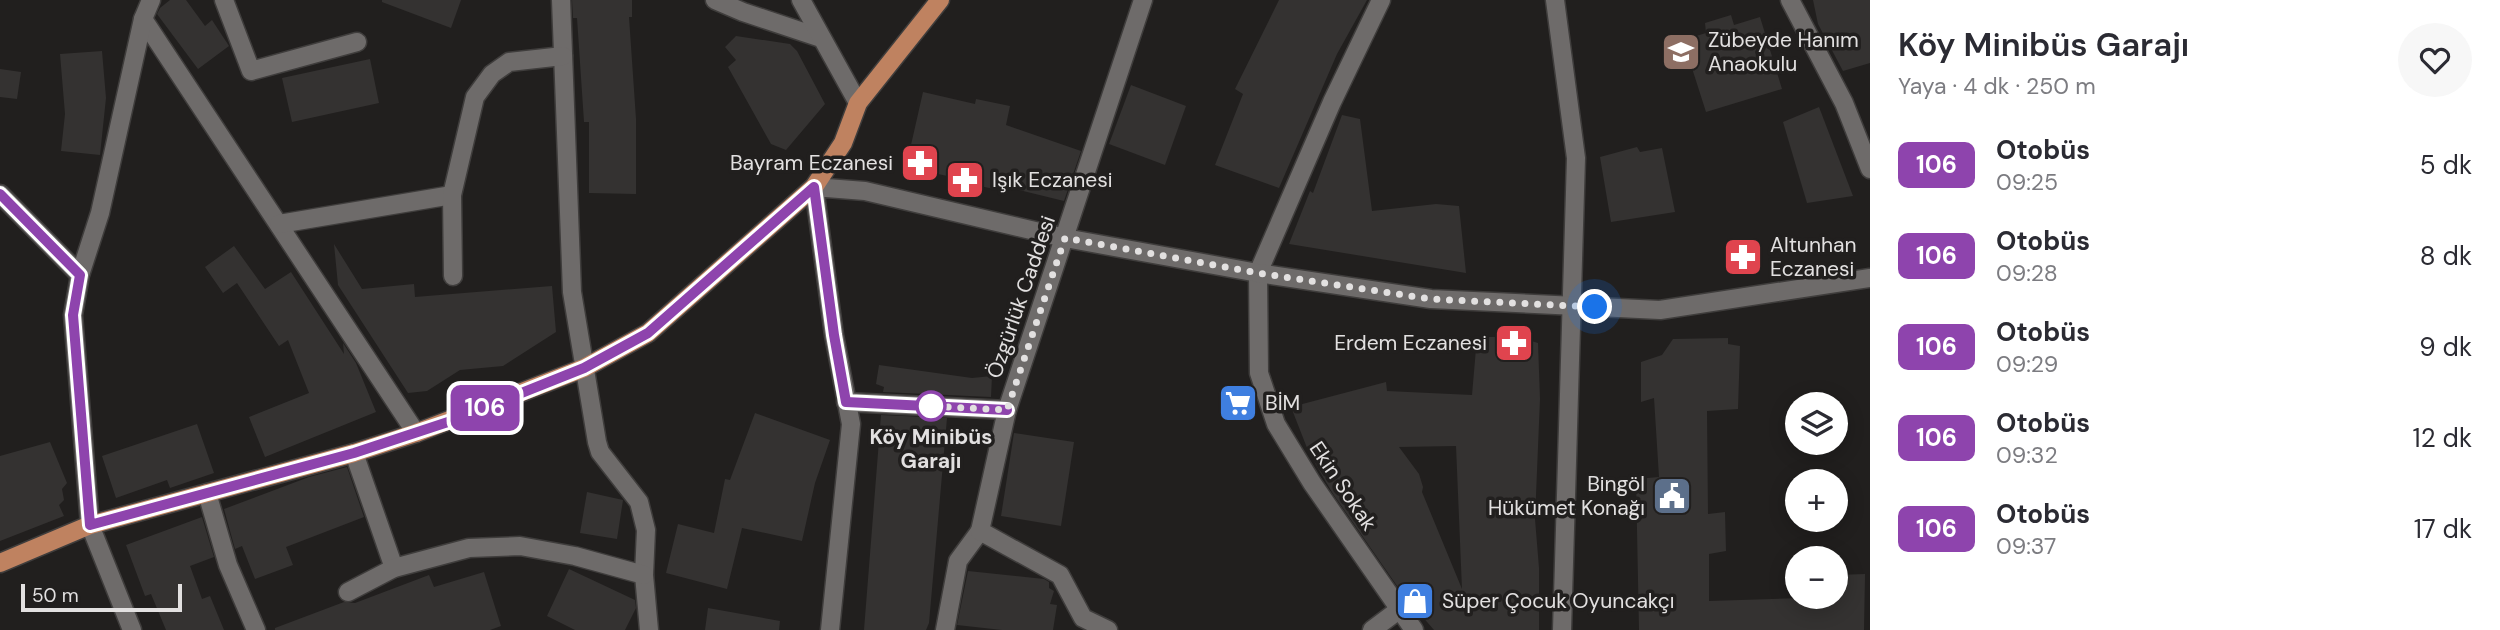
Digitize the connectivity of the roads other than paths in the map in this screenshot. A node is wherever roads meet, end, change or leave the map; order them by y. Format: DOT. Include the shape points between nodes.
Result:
graph roads {
  1 [pos="151,0"];
  2 [pos="224,0"];
  3 [pos="561,0"];
  4 [pos="715,0"];
  5 [pos="801,0"];
  6 [pos="940,0"];
  7 [pos="1143,0"];
  8 [pos="1381,0"];
  9 [pos="1555,0"];
  10 [pos="1790,0"];
  11 [pos="143,19"];
  12 [pos="821,38"];
  13 [pos="358,42"];
  14 [pos="563,56"];
  15 [pos="858,103"];
  16 [pos="1870,169"];
  17 [pos="814,187"];
  18 [pos="0,194"];
  19 [pos="452,195"];
  20 [pos="279,224"];
  21 [pos="1065,238"];
  22 [pos="1258,273"];
  23 [pos="80,275"];
  24 [pos="453,276"];
  25 [pos="1870,278"];
  26 [pos="1573,306"];
  27 [pos="584,368"];
  28 [pos="846,402"];
  29 [pos="1007,410"];
  30 [pos="416,433"];
  31 [pos="354,453"];
  32 [pos="207,493"];
  33 [pos="90,525"];
  34 [pos="981,531"];
  35 [pos="0,563"];
  36 [pos="394,568"];
  37 [pos="644,575"];
  38 [pos="348,592"];
  39 [pos="1400,609"];
  40 [pos="1081,624"];
  41 [pos="132,630"];
  42 [pos="256,630"];
  43 [pos="649,630"];
  44 [pos="830,630"];
  45 [pos="945,630"];
  46 [pos="1108,630"];
  47 [pos="1372,630"];
  48 [pos="1414,630"];
  49 [pos="1562,630"];
  1 -- 11 [label="street"];
  2 -- 13 [label="street" via="251,71"];
  3 -- 14 [label="street"];
  4 -- 12 [label="street"];
  5 -- 12 [label="street"];
  6 -- 15 [label="main road"];
  7 -- 21 [label="street, Özgürlük Caddesi"];
  8 -- 22 [label="street"];
  9 -- 26 [label="street" via="1576,158"];
  10 -- 16 [label="street" via="1844,103"];
  11 -- 20 [label="street"];
  11 -- 23 [label="street" via="100,214"];
  12 -- 15 [label="street"];
  14 -- 19 [label="street" via="509,62 492,74 475,97"];
  14 -- 27 [label="street" via="572,292"];
  15 -- 17 [label="main road" via="843,143"];
  17 -- 21 [label="street" via="865,191"];
  17 -- 27 [label="main road" via="648,333"];
  17 -- 28 [label="street"];
  18 -- 23 [label="street"];
  19 -- 20 [label="street"];
  19 -- 24 [label="street"];
  20 -- 30 [label="street"];
  21 -- 22 [label="street"];
  21 -- 29 [label="street, Özgürlük Caddesi"];
  22 -- 26 [label="street" via="1431,299"];
  22 -- 39 [label="street, Ekin Sokak" via="1259,373 1276,424"];
  23 -- 33 [label="street" via="73,315"];
  25 -- 26 [label="street" via="1660,310"];
  26 -- 49 [label="street"];
  27 -- 30 [label="main road"];
  27 -- 37 [label="street" via="600,452 639,502 646,530"];
  28 -- 29 [label="street"];
  28 -- 44 [label="street" via="851,424"];
  29 -- 34 [label="street, Özgürlük Caddesi"];
  30 -- 31 [label="main road"];
  31 -- 32 [label="main road"];
  31 -- 36 [label="street"];
  32 -- 33 [label="main road"];
  32 -- 42 [label="street" via="228,565"];
  33 -- 35 [label="main road"];
  33 -- 41 [label="street"];
  34 -- 40 [label="street" via="1060,575"];
  34 -- 45 [label="street" via="958,561"];
  36 -- 37 [label="street" via="470,548 520,546"];
  36 -- 38 [label="street"];
  37 -- 43 [label="street"];
  39 -- 47 [label="street"];
  39 -- 48 [label="street, Ekin Sokak"];
  40 -- 46 [label="street"];
}
